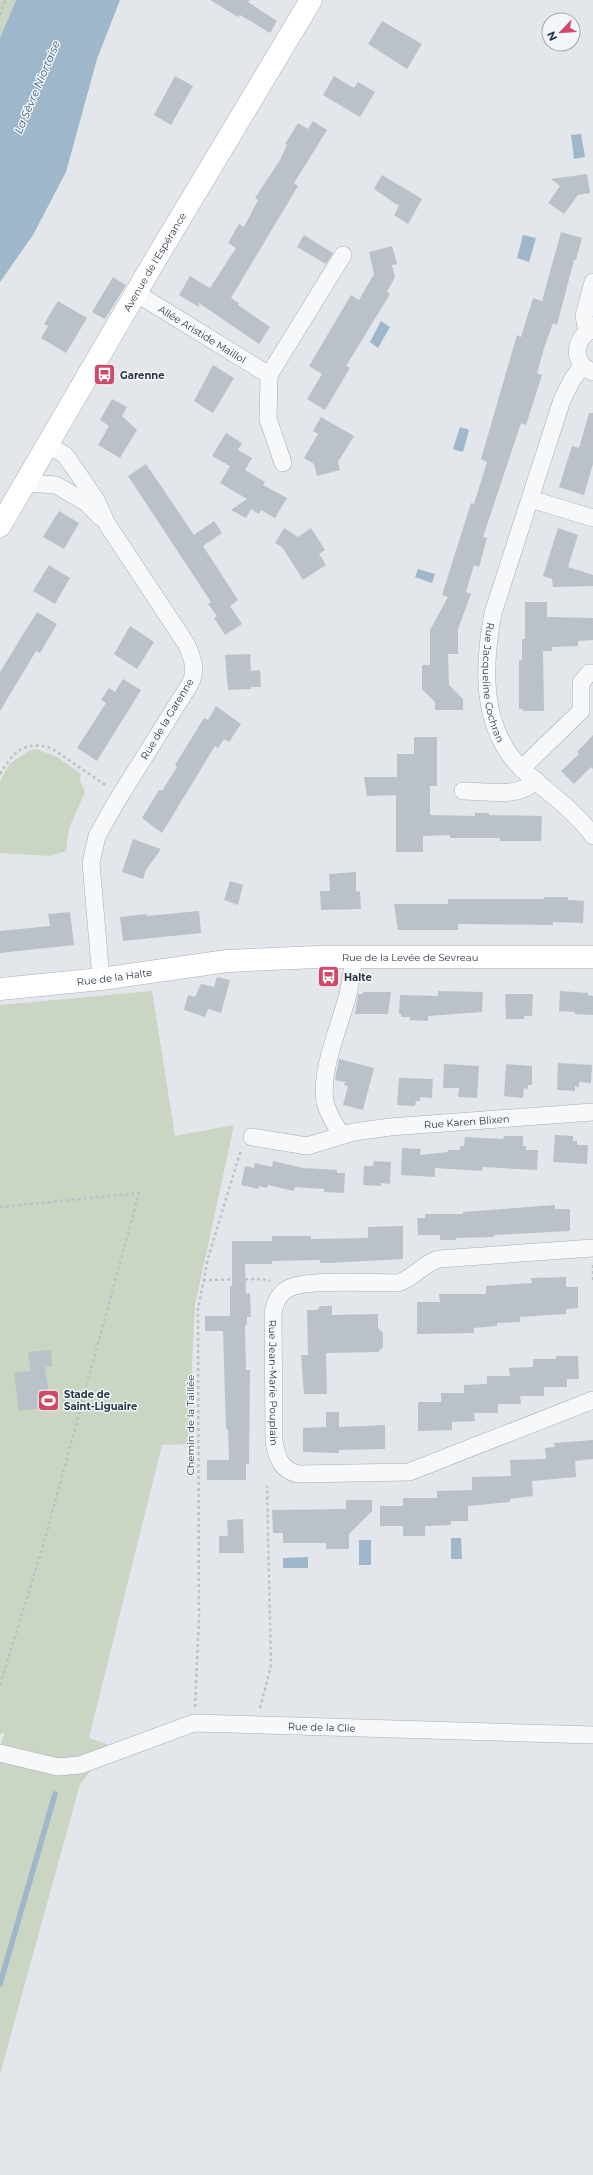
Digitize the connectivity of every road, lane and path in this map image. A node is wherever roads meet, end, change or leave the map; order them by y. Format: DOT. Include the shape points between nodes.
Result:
graph roads {
  1 [pos="5,0"];
  2 [pos="311,0"];
  3 [pos="0,15"];
  4 [pos="343,255"];
  5 [pos="593,282"];
  6 [pos="136,293"];
  7 [pos="590,330"];
  8 [pos="588,369"];
  9 [pos="269,375"];
  10 [pos="48,445"];
  11 [pos="283,463"];
  12 [pos="26,483"];
  13 [pos="530,499"];
  14 [pos="593,518"];
  15 [pos="107,524"];
  16 [pos="0,526"];
  17 [pos="593,673"];
  18 [pos="587,711"];
  19 [pos="522,768"];
  20 [pos="0,774"];
  21 [pos="536,780"];
  22 [pos="463,791"];
  23 [pos="120,795"];
  24 [pos="593,836"];
  25 [pos="354,957"];
  26 [pos="593,957"];
  27 [pos="228,961"];
  28 [pos="101,979"];
  29 [pos="0,989"];
  30 [pos="593,1112"];
  31 [pos="342,1135"];
  32 [pos="252,1137"];
  33 [pos="0,1207"];
  34 [pos="593,1248"];
  35 [pos="203,1280"];
  36 [pos="291,1287"];
  37 [pos="593,1400"];
  38 [pos="267,1486"];
  39 [pos="0,1685"];
  40 [pos="194,1723"];
  41 [pos="256,1725"];
  42 [pos="593,1735"];
  43 [pos="0,1753"];
  1 -- 3 [label="path"];
  2 -- 6 [label="street, Avenue de l'Espérance"];
  4 -- 9 [label="street"];
  5 -- 7 [label="street, Rue Jacqueline Cochran" via="584,316"];
  6 -- 9 [label="street, Allée Aristide Maillol"];
  6 -- 10 [label="street, Avenue de l'Espérance"];
  7 -- 8 [label="street, Rue Jacqueline Cochran" via="578,344 578,359"];
  8 -- 13 [label="street, Rue Jacqueline Cochran" via="572,380 562,400"];
  9 -- 11 [label="street" via="268,419"];
  10 -- 12 [label="street, Avenue de l'Espérance"];
  10 -- 15 [label="street, Rue de la Garenne" via="64,455 75,469 96,500"];
  12 -- 15 [label="street" via="56,485 87,503"];
  12 -- 16 [label="street, Avenue de l'Espérance"];
  13 -- 14 [label="street"];
  13 -- 19 [label="street, Rue Jacqueline Cochran" via="493,613 488,641 487,701 490,714 502,744"];
  15 -- 23 [label="street, Rue de la Garenne" via="187,645 195,669 190,684"];
  17 -- 18 [label="street" via="589,673 580,683"];
  18 -- 19 [label="street"];
  19 -- 21 [label="street, Rue Jacqueline Cochran"];
  20 -- 23 [label="path" via="14,754 22,748 41,745 51,748"];
  21 -- 22 [label="street" via="530,787 519,792"];
  21 -- 24 [label="street, Rue Jacqueline Cochran" via="581,821"];
  23 -- 28 [label="street, Rue de la Garenne" via="97,836 91,863"];
  25 -- 26 [label="street, Rue de la Levée de Sevreau"];
  25 -- 27 [label="street, Rue de la Levée de Sevreau"];
  25 -- 31 [label="street" via="349,992 327,1068 325,1087 326,1103 333,1123"];
  27 -- 28 [label="street, Rue de la Halte"];
  28 -- 29 [label="street, Rue de la Halte"];
  30 -- 31 [label="street, Rue Karen Blixen" via="390,1127"];
  31 -- 32 [label="street, Rue Karen Blixen" via="308,1146"];
  32 -- 35 [label="path, Chemin de la Taillée" via="244,1142"];
  33 -- 39 [label="path" via="139,1194 43,1546"];
  34 -- 36 [label="street" via="440,1259 398,1283"];
  35 -- 36 [label="path" via="261,1279"];
  35 -- 40 [label="path, Chemin de la Taillée" via="198,1309 199,1618"];
  36 -- 37 [label="street, Rue Jean-Marie Pouplain" via="279,1297 273,1313 274,1441 278,1459 290,1472 410,1472"];
  38 -- 41 [label="path" via="271,1666"];
  40 -- 41 [label="street, Rue de la Clie"];
  40 -- 43 [label="street, Rue de la Clie" via="80,1765 58,1767"];
  41 -- 42 [label="street, Rue de la Clie"];
}
